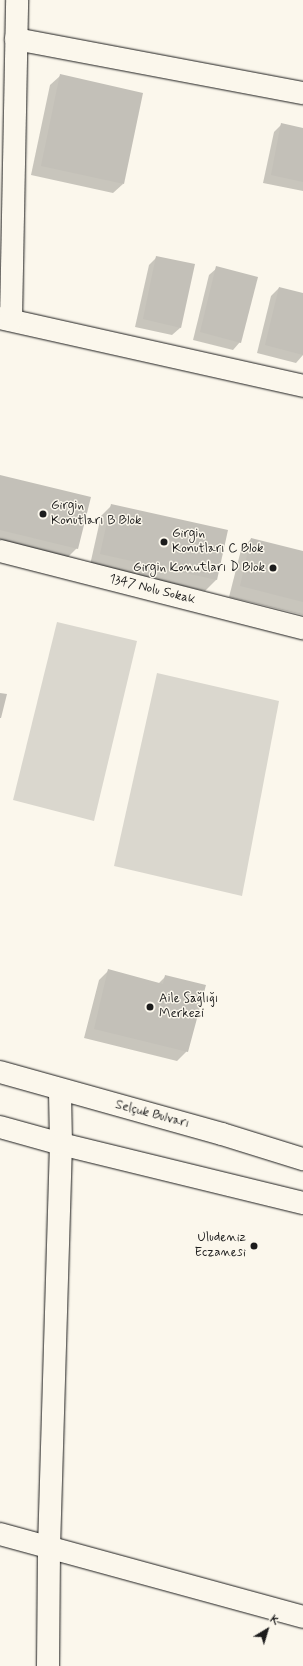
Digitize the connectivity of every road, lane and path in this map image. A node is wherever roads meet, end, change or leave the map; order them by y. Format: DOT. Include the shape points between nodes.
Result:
graph roads {
  1 [pos="17,0"];
  2 [pos="16,38"];
  3 [pos="8,85"];
  4 [pos="303,93"];
  5 [pos="5,319"];
  6 [pos="303,386"];
  7 [pos="0,551"];
  8 [pos="303,628"];
  9 [pos="0,1072"];
  10 [pos="60,1090"];
  11 [pos="0,1127"];
  12 [pos="61,1144"];
  13 [pos="303,1159"];
  14 [pos="303,1203"];
  15 [pos="0,1534"];
  16 [pos="49,1548"];
  17 [pos="303,1617"];
  18 [pos="48,1666"];
  1 -- 2 [label="street"];
  2 -- 3 [label="street"];
  2 -- 4 [label="street"];
  3 -- 5 [label="street"];
  5 -- 6 [label="street"];
  7 -- 8 [label="street, 1347 Nolu Sokak"];
  9 -- 10 [label="street, Selçuk Bulvarı"];
  10 -- 12 [label="street"];
  10 -- 13 [label="street, Selçuk Bulvarı"];
  11 -- 12 [label="street"];
  12 -- 14 [label="street"];
  12 -- 16 [label="street"];
  15 -- 16 [label="street"];
  16 -- 17 [label="street"];
  16 -- 18 [label="street"];
}
